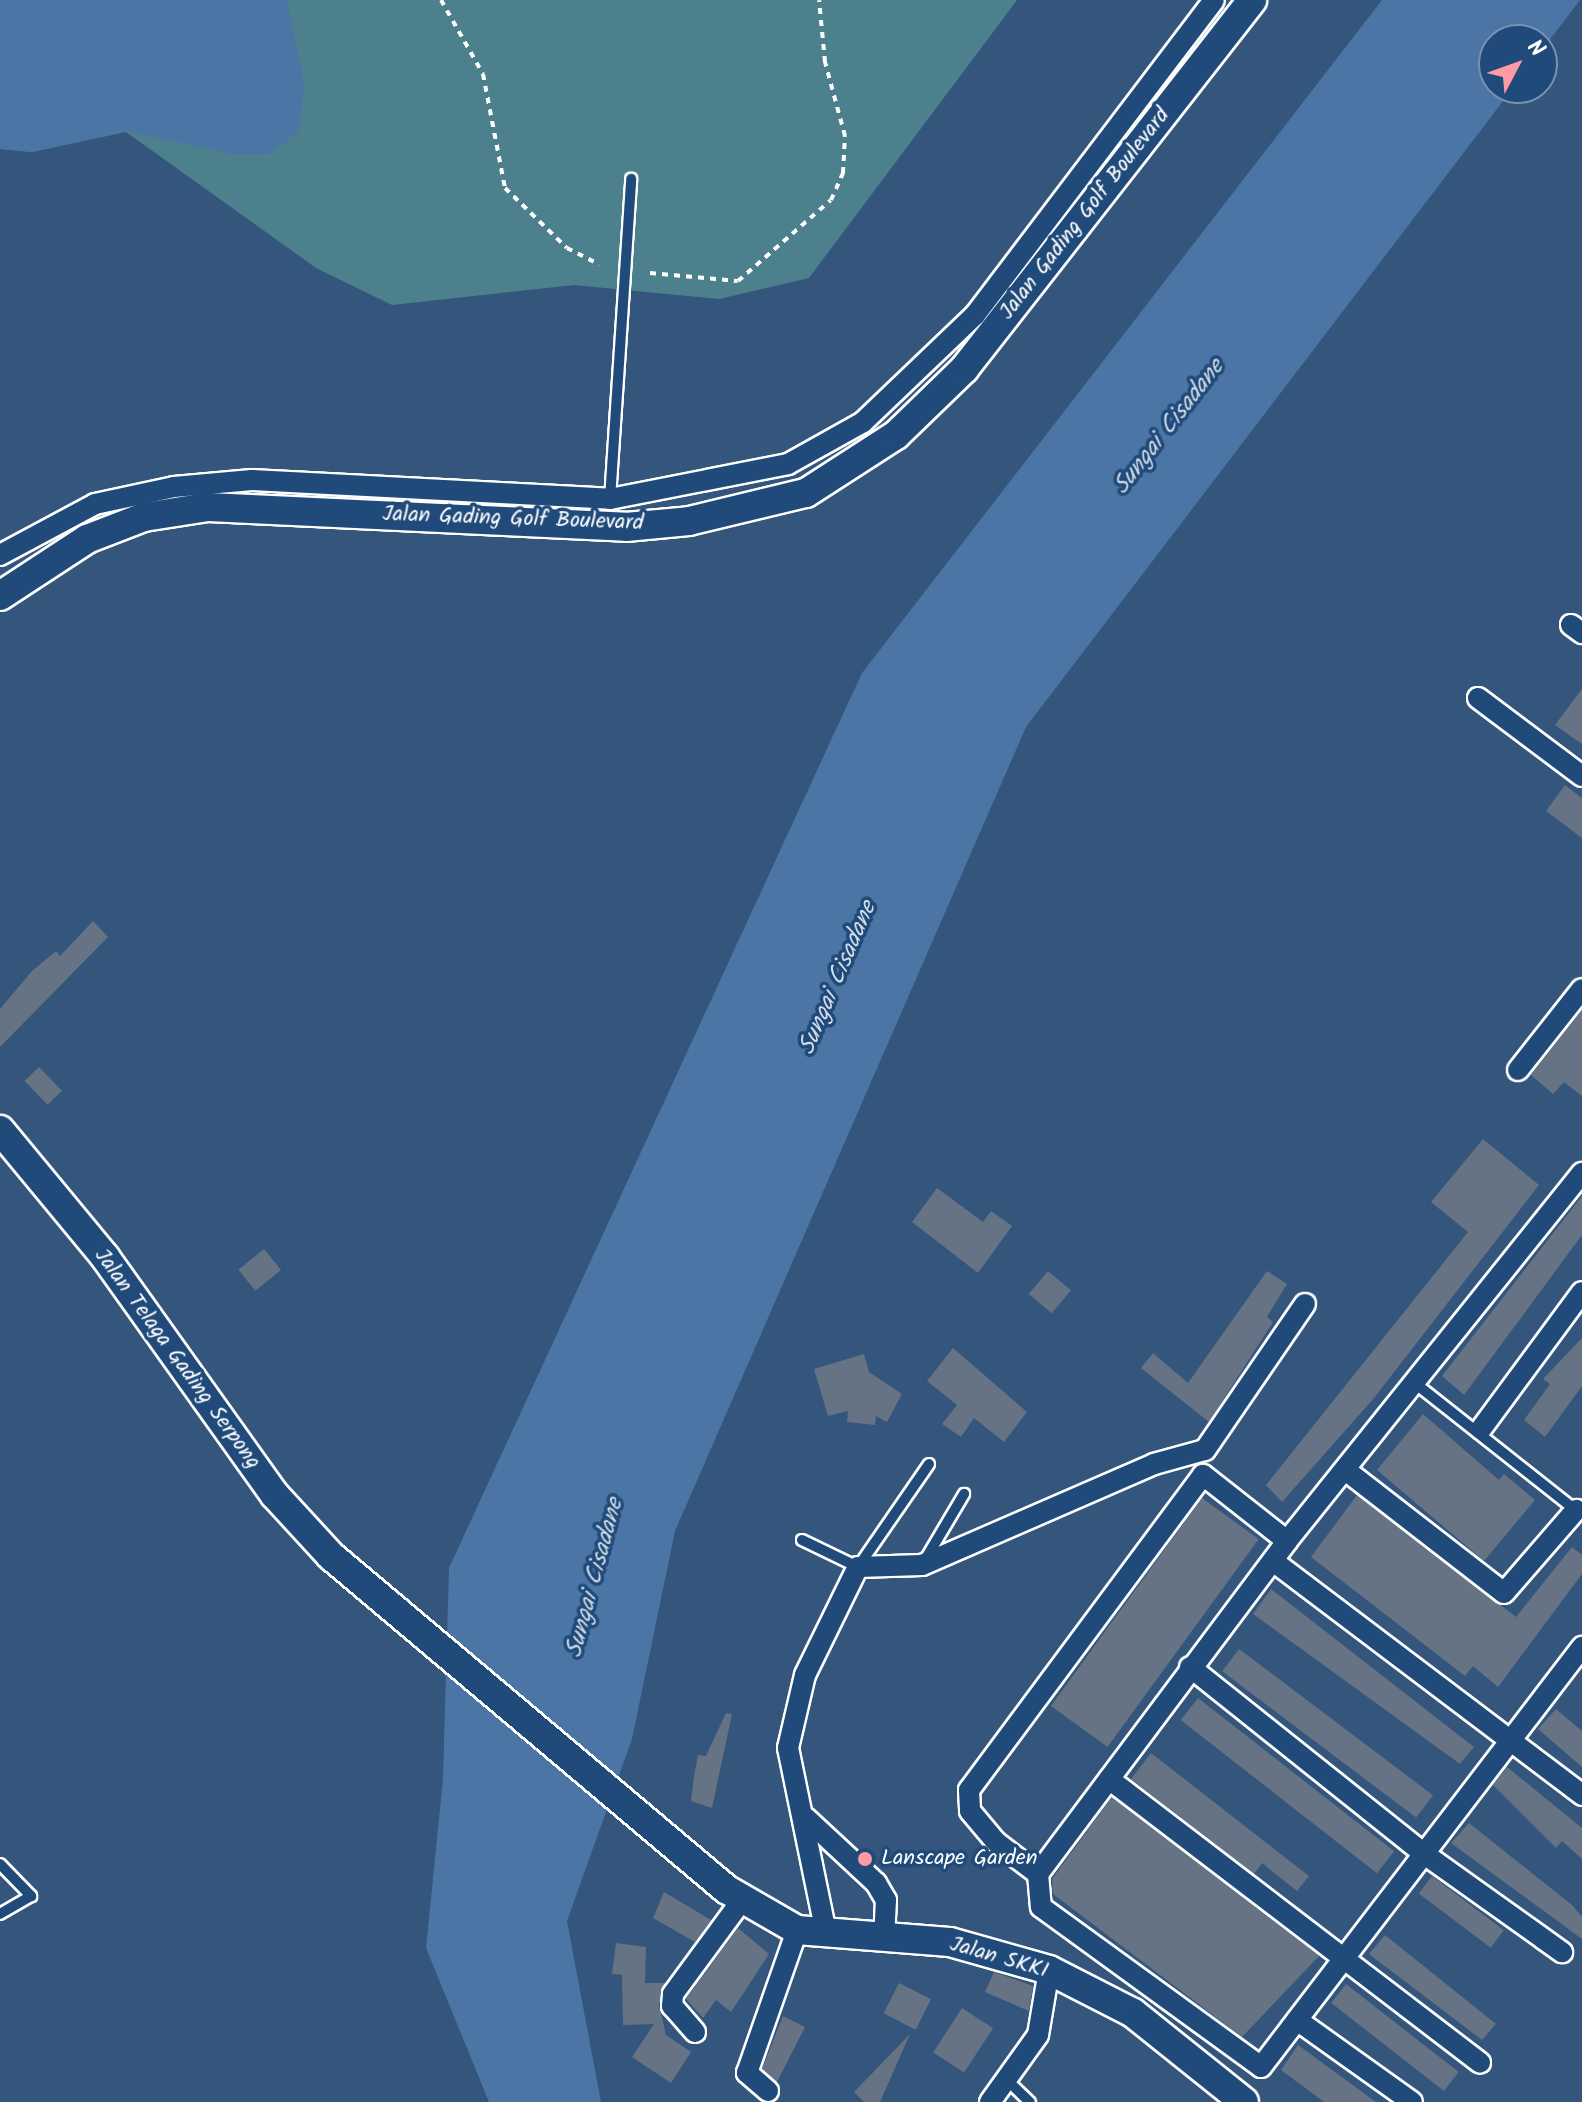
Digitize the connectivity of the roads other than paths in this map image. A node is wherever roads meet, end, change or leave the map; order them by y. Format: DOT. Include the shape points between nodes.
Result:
graph roads {
  1 [pos="1214,0"];
  2 [pos="1252,0"];
  3 [pos="631,179"];
  4 [pos="610,499"];
  5 [pos="0,555"];
  6 [pos="0,596"];
  7 [pos="1478,698"];
  8 [pos="1582,776"];
  9 [pos="1582,989"];
  10 [pos="1518,1070"];
  11 [pos="0,1130"];
  12 [pos="12,1156"];
  13 [pos="1582,1173"];
  14 [pos="1582,1292"];
  15 [pos="1305,1304"];
  16 [pos="1416,1384"];
  17 [pos="1481,1429"];
  18 [pos="929,1464"];
  19 [pos="1348,1472"];
  20 [pos="964,1494"];
  21 [pos="1579,1513"];
  22 [pos="802,1540"];
  23 [pos="1287,1541"];
  24 [pos="1273,1561"];
  25 [pos="922,1565"];
  26 [pos="858,1567"];
  27 [pos="1582,1647"];
  28 [pos="1190,1667"];
  29 [pos="1510,1740"];
  30 [pos="1109,1779"];
  31 [pos="1582,1795"];
  32 [pos="806,1818"];
  33 [pos="1423,1853"];
  34 [pos="0,1864"];
  35 [pos="1038,1874"];
  36 [pos="734,1894"];
  37 [pos="0,1914"];
  38 [pos="797,1930"];
  39 [pos="826,1933"];
  40 [pos="884,1937"];
  41 [pos="1562,1952"];
  42 [pos="1345,1958"];
  43 [pos="1049,1970"];
  44 [pos="1297,2020"];
  45 [pos="695,2032"];
  46 [pos="1480,2063"];
  47 [pos="1009,2082"];
  48 [pos="768,2091"];
  49 [pos="990,2102"];
  50 [pos="1030,2102"];
  51 [pos="1243,2102"];
  52 [pos="1412,2102"];
  1 -- 4 [label="street, Jalan Gading Golf Boulevard" via="975,315 863,422 788,464"];
  2 -- 6 [label="main road, Jalan Gading Golf Boulevard" via="964,369 896,435 806,493 689,521 626,527 208,507 144,517 87,539"];
  3 -- 4 [label="lane"];
  4 -- 5 [label="street, Jalan Gading Golf Boulevard" via="252,480 95,504"];
  7 -- 8 [label="street"];
  9 -- 10 [label="street"];
  11 -- 12 [label="main road, Jalan Telaga Gading Serpong"];
  12 -- 36 [label="main road, Jalan Telaga Gading Serpong" via="105,1257 275,1495 331,1556"];
  13 -- 16 [label="street"];
  14 -- 17 [label="street"];
  15 -- 25 [label="street" via="1205,1450 1154,1464"];
  16 -- 17 [label="lane"];
  16 -- 19 [label="street"];
  17 -- 21 [label="lane"];
  18 -- 26 [label="lane"];
  19 -- 21 [label="street" via="1504,1593"];
  19 -- 23 [label="street"];
  20 -- 25 [label="lane"];
  22 -- 26 [label="lane"];
  23 -- 24 [label="street"];
  23 -- 35 [label="street" via="1203,1475 969,1790 970,1811"];
  24 -- 28 [label="street"];
  24 -- 29 [label="street"];
  25 -- 26 [label="street"];
  26 -- 32 [label="street" via="794,1715 789,1771"];
  27 -- 29 [label="street"];
  28 -- 30 [label="street"];
  28 -- 33 [label="street"];
  29 -- 31 [label="street"];
  29 -- 33 [label="street"];
  30 -- 35 [label="street"];
  30 -- 42 [label="street"];
  32 -- 39 [label="street"];
  32 -- 40 [label="street" via="876,1883 886,1900"];
  33 -- 41 [label="street"];
  33 -- 42 [label="street"];
  34 -- 37 [label="lane" via="31,1896"];
  35 -- 44 [label="street" via="1041,1907 1251,2065 1268,2061"];
  36 -- 38 [label="main road, Jalan SKKI"];
  36 -- 45 [label="street" via="673,1994 672,2006"];
  38 -- 39 [label="main road, Jalan SKKI"];
  38 -- 48 [label="street" via="747,2073"];
  39 -- 40 [label="main road, Jalan SKKI"];
  40 -- 43 [label="main road, Jalan SKKI" via="950,1942"];
  42 -- 44 [label="street"];
  42 -- 46 [label="street"];
  43 -- 47 [label="street" via="1038,2035"];
  43 -- 51 [label="main road, Jalan SKKI" via="1133,2013"];
  44 -- 52 [label="street"];
  47 -- 49 [label="street"];
  47 -- 50 [label="lane"];
}
